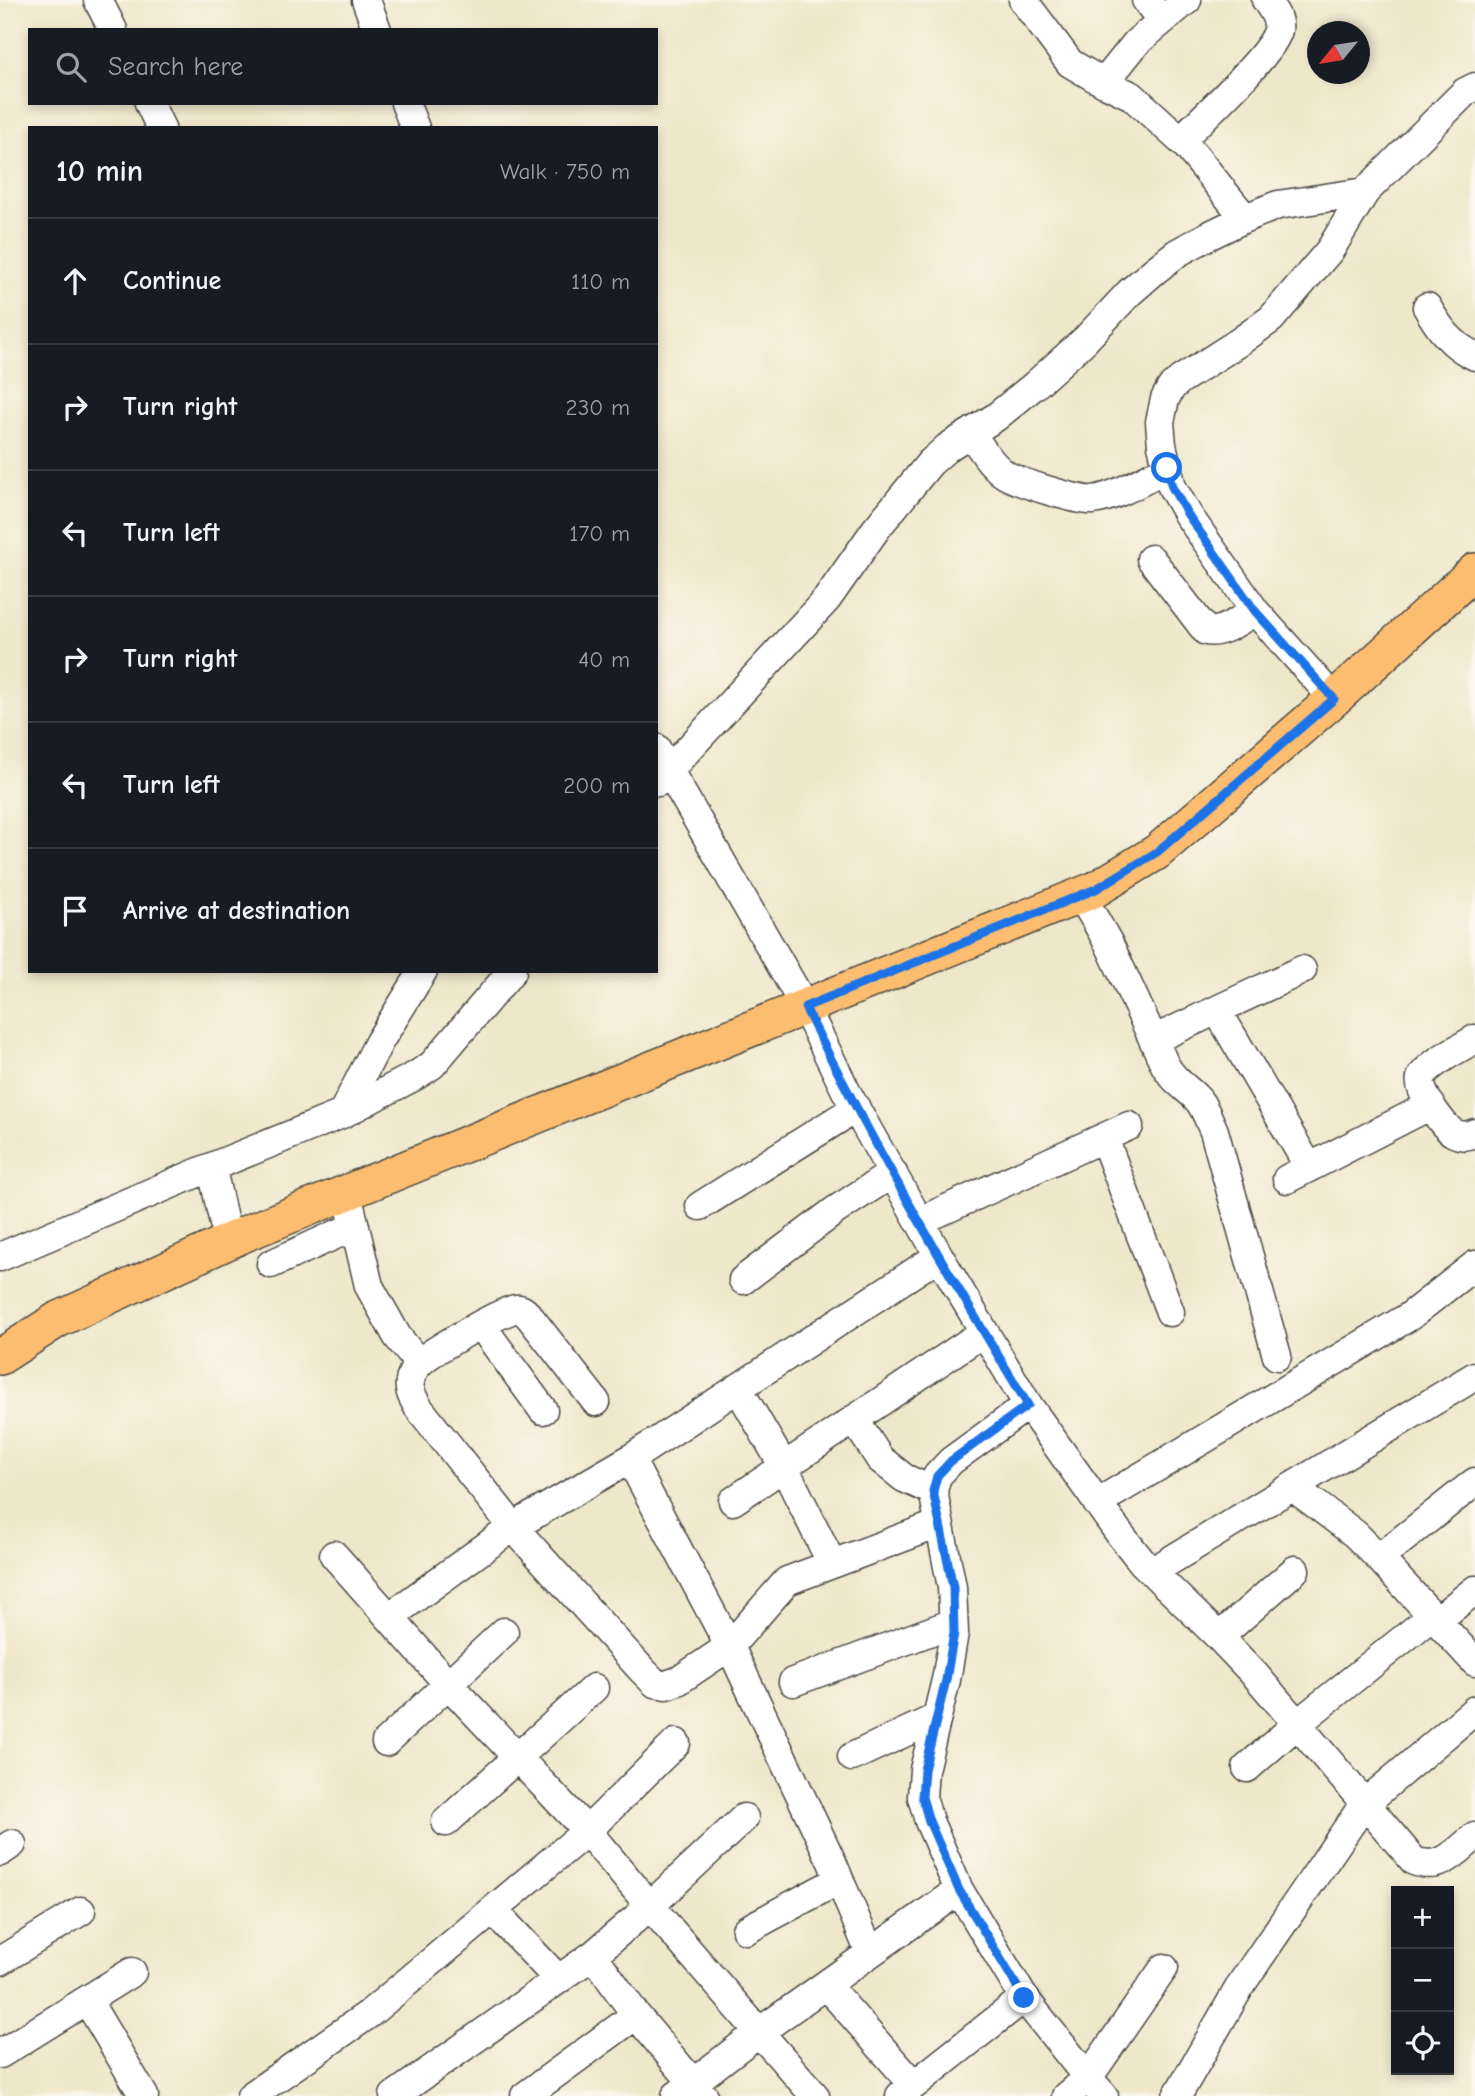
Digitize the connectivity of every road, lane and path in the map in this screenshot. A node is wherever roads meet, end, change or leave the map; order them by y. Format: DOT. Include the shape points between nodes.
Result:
graph roads {
  1 [pos="98,0"];
  2 [pos="366,0"];
  3 [pos="1023,0"];
  4 [pos="1187,0"];
  5 [pos="1266,0"];
  6 [pos="1154,11"];
  7 [pos="112,28"];
  8 [pos="376,28"];
  9 [pos="1104,83"];
  10 [pos="1475,87"];
  11 [pos="150,105"];
  12 [pos="406,105"];
  13 [pos="161,126"];
  14 [pos="414,126"];
  15 [pos="1181,140"];
  16 [pos="1364,192"];
  17 [pos="1245,218"];
  18 [pos="1427,307"];
  19 [pos="1475,356"];
  20 [pos="971,434"];
  21 [pos="1167,468"];
  22 [pos="1151,559"];
  23 [pos="1475,572"];
  24 [pos="1255,611"];
  25 [pos="1334,699"];
  26 [pos="661,767"];
  27 [pos="1081,895"];
  28 [pos="1302,970"];
  29 [pos="510,973"];
  30 [pos="414,974"];
  31 [pos="805,1007"];
  32 [pos="1217,1010"];
  33 [pos="1153,1040"];
  34 [pos="1475,1040"];
  35 [pos="1431,1105"];
  36 [pos="856,1108"];
  37 [pos="342,1114"];
  38 [pos="1129,1126"];
  39 [pos="1475,1133"];
  40 [pos="1104,1138"];
  41 [pos="893,1173"];
  42 [pos="214,1178"];
  43 [pos="700,1206"];
  44 [pos="351,1209"];
  45 [pos="920,1221"];
  46 [pos="228,1242"];
  47 [pos="939,1256"];
  48 [pos="0,1257"];
  49 [pos="271,1264"];
  50 [pos="1475,1265"];
  51 [pos="743,1280"];
  52 [pos="1170,1312"];
  53 [pos="481,1325"];
  54 [pos="984,1332"];
  55 [pos="1277,1356"];
  56 [pos="0,1357"];
  57 [pos="419,1364"];
  58 [pos="1475,1376"];
  59 [pos="738,1388"];
  60 [pos="596,1402"];
  61 [pos="1028,1405"];
  62 [pos="543,1410"];
  63 [pos="854,1419"];
  64 [pos="630,1460"];
  65 [pos="784,1467"];
  66 [pos="1475,1482"];
  67 [pos="1293,1488"];
  68 [pos="933,1491"];
  69 [pos="733,1502"];
  70 [pos="1097,1503"];
  71 [pos="939,1524"];
  72 [pos="513,1527"];
  73 [pos="334,1555"];
  74 [pos="1380,1558"];
  75 [pos="832,1564"];
  76 [pos="1295,1570"];
  77 [pos="1153,1572"];
  78 [pos="1475,1590"];
  79 [pos="389,1617"];
  80 [pos="1434,1618"];
  81 [pos="953,1623"];
  82 [pos="504,1632"];
  83 [pos="1219,1637"];
  84 [pos="730,1646"];
  85 [pos="1475,1662"];
  86 [pos="793,1682"];
  87 [pos="449,1685"];
  88 [pos="594,1688"];
  89 [pos="1475,1710"];
  90 [pos="936,1718"];
  91 [pos="1297,1724"];
  92 [pos="386,1742"];
  93 [pos="677,1743"];
  94 [pos="852,1757"];
  95 [pos="518,1758"];
  96 [pos="1247,1768"];
  97 [pos="1364,1804"];
  98 [pos="744,1818"];
  99 [pos="446,1822"];
  100 [pos="587,1831"];
  101 [pos="1475,1836"];
  102 [pos="839,1880"];
  103 [pos="959,1890"];
  104 [pos="650,1906"];
  105 [pos="493,1910"];
  106 [pos="81,1911"];
  107 [pos="746,1930"];
  108 [pos="870,1953"];
  109 [pos="593,1955"];
  110 [pos="0,1961"];
  111 [pos="1164,1968"];
  112 [pos="131,1972"];
  113 [pos="558,1979"];
  114 [pos="827,1985"];
  115 [pos="1024,1998"];
  116 [pos="87,2000"];
  117 [pos="636,2015"];
  118 [pos="759,2032"];
  119 [pos="0,2054"];
  120 [pos="1096,2087"];
  121 [pos="907,2091"];
  122 [pos="691,2092"];
  123 [pos="144,2096"];
  124 [pos="251,2096"];
  125 [pos="394,2096"];
  126 [pos="525,2096"];
  127 [pos="815,2096"];
  128 [pos="1066,2096"];
  129 [pos="1177,2096"];
  1 -- 7 [label="street"];
  2 -- 8 [label="street"];
  3 -- 9 [label="street" via="1070,63"];
  4 -- 6 [label="street"];
  5 -- 15 [label="street" via="1277,18 1275,37 1262,57"];
  6 -- 9 [label="street" via="1137,42"];
  9 -- 15 [label="street" via="1132,96"];
  10 -- 16 [label="street"];
  11 -- 13 [label="street"];
  12 -- 14 [label="street"];
  15 -- 17 [label="street"];
  16 -- 17 [label="street" via="1278,205"];
  16 -- 21 [label="street" via="1330,250 1270,319 1171,388 1160,422"];
  17 -- 20 [label="street" via="1177,253 1154,271 1035,385"];
  18 -- 19 [label="street" via="1454,344"];
  20 -- 21 [label="street" via="1005,474 1075,499 1093,500"];
  20 -- 26 [label="street" via="930,463 827,599"];
  21 -- 24 [label="street" via="1188,515"];
  22 -- 24 [label="street" via="1206,631 1220,630"];
  23 -- 25 [label="main road"];
  24 -- 25 [label="street"];
  25 -- 27 [label="main road" via="1157,852"];
  26 -- 31 [label="street"];
  27 -- 31 [label="main road"];
  27 -- 33 [label="street"];
  28 -- 32 [label="street"];
  29 -- 37 [label="street" via="432,1065"];
  30 -- 37 [label="street"];
  31 -- 36 [label="street"];
  31 -- 44 [label="main road"];
  32 -- 33 [label="street"];
  32 -- 35 [label="street" via="1298,1173"];
  33 -- 55 [label="street" via="1173,1078 1201,1103 1213,1131"];
  34 -- 35 [label="street" via="1422,1076 1420,1083"];
  35 -- 39 [label="street" via="1454,1134"];
  36 -- 41 [label="street"];
  36 -- 43 [label="street"];
  37 -- 48 [label="street"];
  38 -- 40 [label="street"];
  40 -- 45 [label="street"];
  40 -- 52 [label="street"];
  41 -- 45 [label="street"];
  41 -- 51 [label="street"];
  42 -- 46 [label="street"];
  44 -- 46 [label="main road"];
  44 -- 49 [label="street"];
  44 -- 57 [label="street" via="369,1286"];
  45 -- 47 [label="street"];
  46 -- 56 [label="main road" via="57,1320"];
  47 -- 54 [label="street"];
  47 -- 59 [label="street"];
  50 -- 70 [label="street" via="1410,1317"];
  53 -- 57 [label="street"];
  53 -- 60 [label="street" via="510,1309 523,1310"];
  53 -- 62 [label="street"];
  54 -- 61 [label="street"];
  54 -- 63 [label="street"];
  57 -- 72 [label="street" via="410,1380 418,1407"];
  58 -- 67 [label="street"];
  59 -- 64 [label="street"];
  59 -- 65 [label="street"];
  61 -- 68 [label="street" via="951,1461 937,1476"];
  61 -- 70 [label="street"];
  63 -- 65 [label="street"];
  63 -- 68 [label="street" via="880,1459 904,1478"];
  64 -- 72 [label="street"];
  64 -- 84 [label="street"];
  65 -- 69 [label="street"];
  65 -- 75 [label="street"];
  66 -- 74 [label="street"];
  67 -- 74 [label="street"];
  67 -- 77 [label="street"];
  68 -- 71 [label="street"];
  70 -- 77 [label="street"];
  71 -- 75 [label="street"];
  71 -- 81 [label="street" via="953,1587"];
  72 -- 79 [label="street"];
  72 -- 84 [label="street" via="655,1682 678,1681"];
  73 -- 79 [label="street"];
  74 -- 80 [label="street"];
  75 -- 84 [label="street" via="787,1581"];
  76 -- 83 [label="street"];
  77 -- 83 [label="street"];
  78 -- 80 [label="street"];
  79 -- 87 [label="street"];
  80 -- 85 [label="street"];
  80 -- 91 [label="street"];
  81 -- 86 [label="street"];
  81 -- 90 [label="street"];
  82 -- 87 [label="street"];
  83 -- 91 [label="street"];
  84 -- 102 [label="street"];
  87 -- 92 [label="street"];
  87 -- 95 [label="street"];
  88 -- 95 [label="street"];
  89 -- 97 [label="street"];
  90 -- 94 [label="street"];
  90 -- 103 [label="street" via="922,1797"];
  91 -- 96 [label="street"];
  91 -- 97 [label="street"];
  93 -- 100 [label="street"];
  95 -- 99 [label="street"];
  95 -- 100 [label="street"];
  97 -- 101 [label="street" via="1414,1861 1427,1866 1440,1863"];
  97 -- 129 [label="street" via="1242,1983"];
  98 -- 104 [label="street"];
  100 -- 104 [label="street"];
  100 -- 105 [label="street"];
  102 -- 107 [label="street"];
  102 -- 108 [label="street"];
  103 -- 108 [label="street"];
  103 -- 115 [label="street"];
  104 -- 109 [label="street"];
  104 -- 118 [label="street"];
  105 -- 113 [label="street"];
  105 -- 124 [label="street" via="369,2014"];
  106 -- 110 [label="street"];
  108 -- 114 [label="street"];
  109 -- 113 [label="street"];
  109 -- 117 [label="street"];
  111 -- 120 [label="street"];
  112 -- 116 [label="street"];
  113 -- 125 [label="street"];
  114 -- 118 [label="street"];
  114 -- 121 [label="street"];
  115 -- 120 [label="street"];
  115 -- 121 [label="street"];
  116 -- 119 [label="street"];
  116 -- 123 [label="street"];
  117 -- 122 [label="street"];
  117 -- 126 [label="street"];
  118 -- 122 [label="street"];
  118 -- 127 [label="street"];
  120 -- 128 [label="street"];
}
